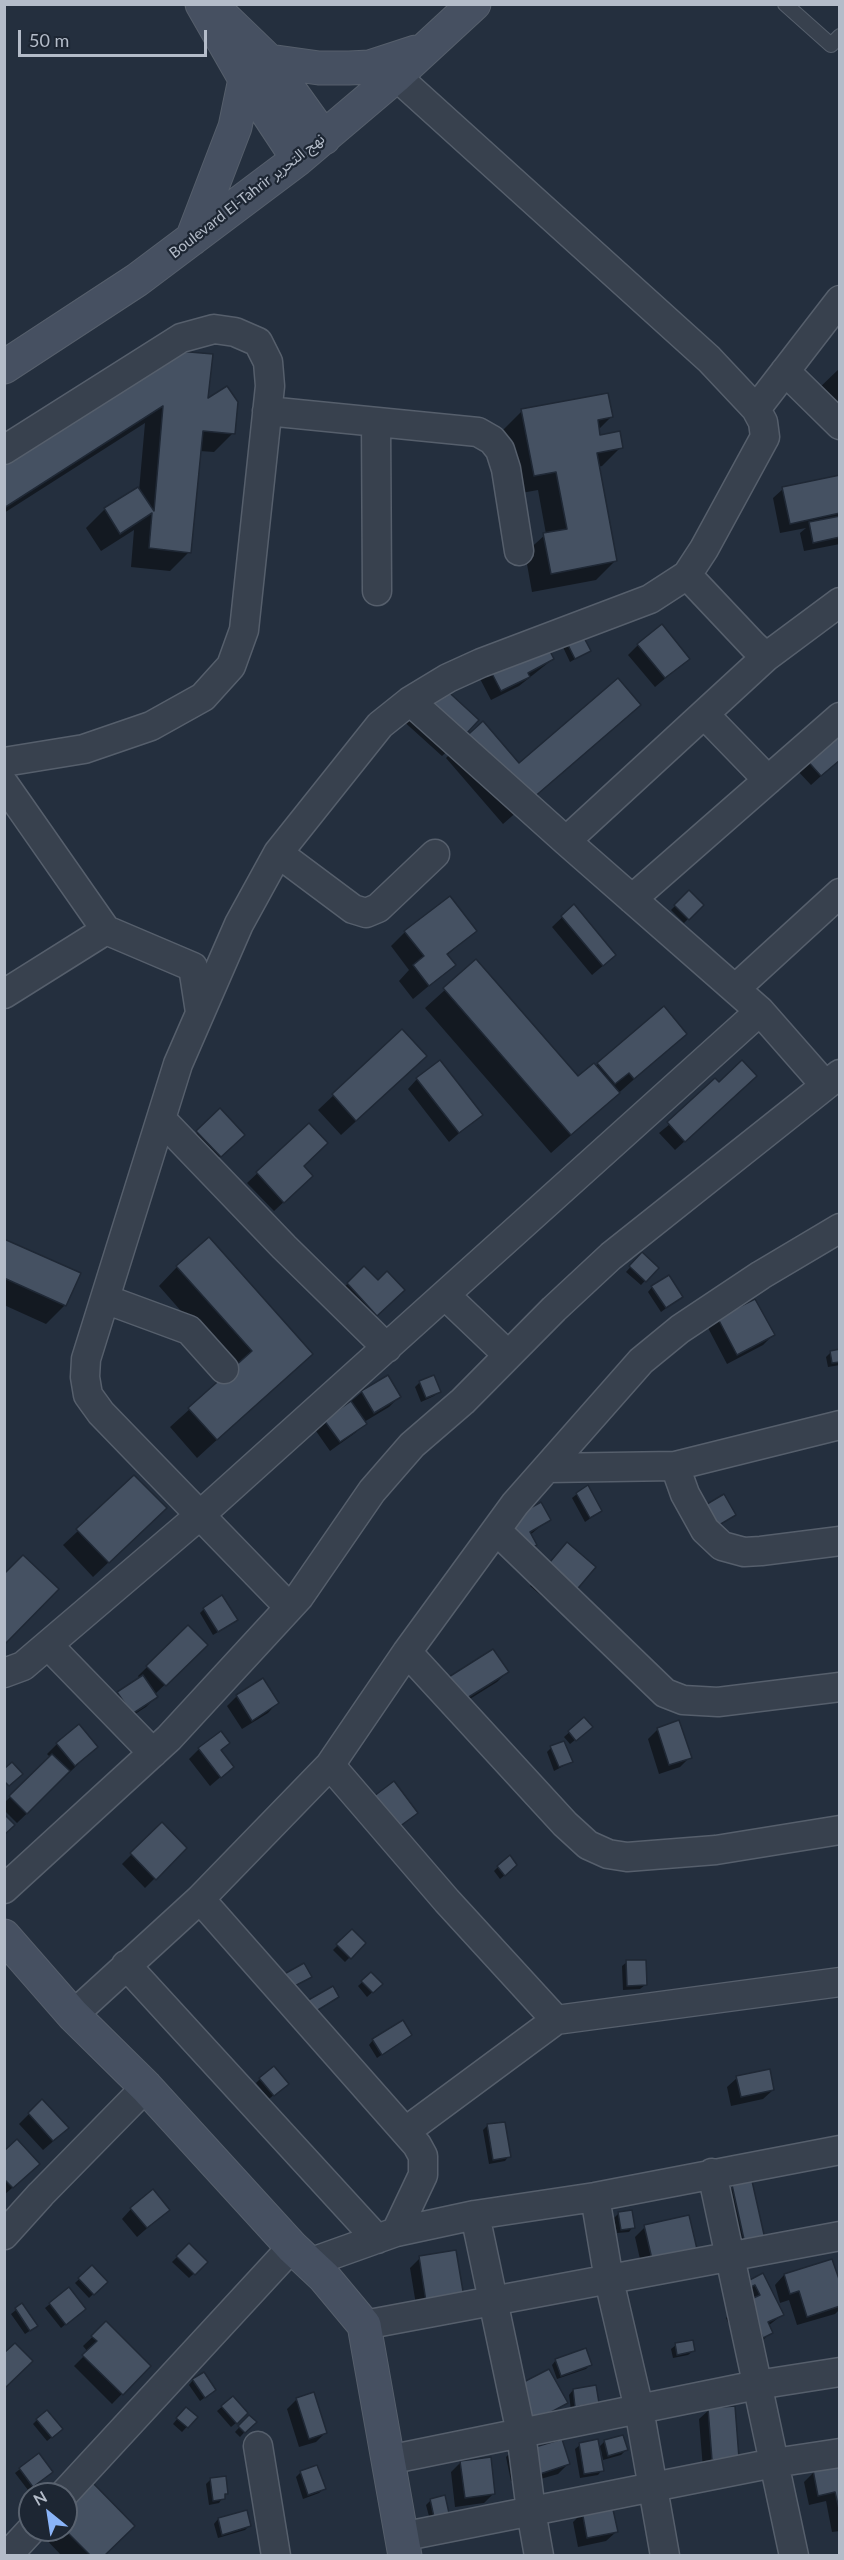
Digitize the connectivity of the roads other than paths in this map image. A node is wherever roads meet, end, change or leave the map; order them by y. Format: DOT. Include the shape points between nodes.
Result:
graph roads {
  1 [pos="202,4"];
  2 [pos="210,4"];
  3 [pos="474,4"];
  4 [pos="785,4"];
  5 [pos="840,36"];
  6 [pos="429,47"];
  7 [pos="257,70"];
  8 [pos="396,76"];
  9 [pos="324,138"];
  10 [pos="298,159"];
  11 [pos="191,241"];
  12 [pos="840,300"];
  13 [pos="4,367"];
  14 [pos="785,371"];
  15 [pos="756,408"];
  16 [pos="267,411"];
  17 [pos="376,422"];
  18 [pos="840,426"];
  19 [pos="4,450"];
  20 [pos="519,550"];
  21 [pos="687,575"];
  22 [pos="377,591"];
  23 [pos="840,602"];
  24 [pos="766,657"];
  25 [pos="410,701"];
  26 [pos="704,714"];
  27 [pos="840,717"];
  28 [pos="4,762"];
  29 [pos="768,780"];
  30 [pos="4,784"];
  31 [pos="566,841"];
  32 [pos="278,853"];
  33 [pos="435,854"];
  34 [pos="840,893"];
  35 [pos="632,899"];
  36 [pos="106,930"];
  37 [pos="735,989"];
  38 [pos="4,994"];
  39 [pos="760,1011"];
  40 [pos="200,1013"];
  41 [pos="832,1079"];
  42 [pos="162,1120"];
  43 [pos="837,1232"];
  44 [pos="445,1295"];
  45 [pos="105,1299"];
  46 [pos="387,1348"];
  47 [pos="508,1355"];
  48 [pos="224,1369"];
  49 [pos="840,1425"];
  50 [pos="675,1466"];
  51 [pos="547,1468"];
  52 [pos="199,1516"];
  53 [pos="496,1530"];
  54 [pos="840,1541"];
  55 [pos="289,1607"];
  56 [pos="48,1645"];
  57 [pos="407,1652"];
  58 [pos="4,1673"];
  59 [pos="840,1687"];
  60 [pos="153,1753"];
  61 [pos="330,1765"];
  62 [pos="840,1830"];
  63 [pos="4,1889"];
  64 [pos="200,1899"];
  65 [pos="4,1936"];
  66 [pos="126,1965"];
  67 [pos="840,1982"];
  68 [pos="73,2015"];
  69 [pos="556,2020"];
  70 [pos="146,2087"];
  71 [pos="406,2131"];
  72 [pos="840,2150"];
  73 [pos="712,2173"];
  74 [pos="595,2197"];
  75 [pos="475,2215"];
  76 [pos="4,2235"];
  77 [pos="386,2236"];
  78 [pos="840,2236"];
  79 [pos="300,2255"];
  80 [pos="730,2257"];
  81 [pos="609,2280"];
  82 [pos="493,2301"];
  83 [pos="364,2325"];
  84 [pos="840,2373"];
  85 [pos="757,2385"];
  86 [pos="639,2409"];
  87 [pos="521,2433"];
  88 [pos="258,2446"];
  89 [pos="840,2453"];
  90 [pos="388,2460"];
  91 [pos="774,2463"];
  92 [pos="76,2482"];
  93 [pos="653,2488"];
  94 [pos="531,2511"];
  95 [pos="20,2542"];
  96 [pos="403,2546"];
  97 [pos="7,2556"];
  98 [pos="276,2556"];
  99 [pos="539,2556"];
  100 [pos="665,2556"];
  101 [pos="794,2556"];
  1 -- 7 [label="main road"];
  2 -- 7 [label="main road" via="231,22"];
  3 -- 6 [label="main road, Boulevard El-Tahrir نهج التحرير"];
  4 -- 5 [label="lane" via="831,45"];
  6 -- 7 [label="main road" via="370,67"];
  6 -- 8 [label="main road, Boulevard El-Tahrir نهج التحرير"];
  7 -- 9 [label="main road"];
  7 -- 10 [label="main road"];
  7 -- 11 [label="main road"];
  8 -- 9 [label="main road, Boulevard El-Tahrir نهج التحرير"];
  8 -- 15 [label="street" via="709,359"];
  9 -- 10 [label="main road, Boulevard El-Tahrir نهج التحرير"];
  10 -- 11 [label="main road, Boulevard El-Tahrir نهج التحرير"];
  11 -- 13 [label="main road, Boulevard El-Tahrir نهج التحرير"];
  12 -- 14 [label="street"];
  14 -- 15 [label="street"];
  14 -- 18 [label="street"];
  15 -- 21 [label="street" via="765,437"];
  16 -- 17 [label="street"];
  16 -- 19 [label="street" via="268,362 258,342 235,332 214,329 181,338"];
  16 -- 28 [label="street" via="243,630 231,666 203,697 151,726 84,749"];
  17 -- 20 [label="street" via="478,432 492,440 506,469"];
  17 -- 22 [label="street"];
  21 -- 24 [label="street"];
  21 -- 25 [label="street" via="650,599 481,663"];
  23 -- 24 [label="street"];
  24 -- 26 [label="street"];
  25 -- 31 [label="street"];
  25 -- 32 [label="street" via="380,725"];
  26 -- 29 [label="street"];
  26 -- 31 [label="street"];
  27 -- 29 [label="street"];
  29 -- 35 [label="street"];
  30 -- 36 [label="street"];
  31 -- 35 [label="street"];
  32 -- 33 [label="street" via="353,909 366,913 378,908"];
  32 -- 40 [label="street" via="239,924"];
  34 -- 37 [label="street"];
  35 -- 37 [label="street"];
  36 -- 38 [label="street"];
  36 -- 40 [label="street" via="193,967"];
  37 -- 39 [label="street"];
  39 -- 41 [label="street"];
  39 -- 44 [label="street"];
  40 -- 42 [label="street" via="178,1064"];
  41 -- 47 [label="street" via="611,1256"];
  42 -- 45 [label="street"];
  42 -- 46 [label="street"];
  43 -- 51 [label="street" via="761,1275 649,1355"];
  44 -- 46 [label="street"];
  44 -- 47 [label="street"];
  45 -- 48 [label="street" via="189,1330"];
  45 -- 52 [label="street" via="86,1359 88,1395"];
  46 -- 52 [label="street"];
  47 -- 55 [label="street" via="412,1445 372,1491"];
  49 -- 50 [label="street"];
  50 -- 51 [label="street"];
  50 -- 54 [label="street" via="705,1530 722,1546 744,1552"];
  51 -- 53 [label="street"];
  52 -- 55 [label="street"];
  52 -- 56 [label="street"];
  53 -- 57 [label="street"];
  53 -- 59 [label="street" via="665,1693 683,1700 718,1702"];
  55 -- 60 [label="street"];
  56 -- 58 [label="street" via="23,1666"];
  56 -- 60 [label="street"];
  57 -- 61 [label="street"];
  57 -- 62 [label="street" via="565,1824 588,1845 608,1854 627,1857 716,1850"];
  60 -- 63 [label="street"];
  61 -- 64 [label="street"];
  61 -- 69 [label="street"];
  64 -- 66 [label="street"];
  64 -- 71 [label="street"];
  65 -- 68 [label="main road"];
  66 -- 68 [label="street"];
  66 -- 77 [label="street"];
  67 -- 69 [label="street"];
  68 -- 70 [label="main road"];
  69 -- 71 [label="street"];
  70 -- 76 [label="street"];
  70 -- 79 [label="main road"];
  71 -- 77 [label="street" via="417,2145 423,2175"];
  72 -- 73 [label="street"];
  73 -- 74 [label="street"];
  73 -- 80 [label="street"];
  74 -- 75 [label="street"];
  74 -- 81 [label="street"];
  75 -- 77 [label="street"];
  75 -- 82 [label="street"];
  77 -- 79 [label="street"];
  78 -- 80 [label="street"];
  79 -- 83 [label="main road"];
  79 -- 92 [label="street"];
  80 -- 81 [label="street"];
  80 -- 85 [label="street"];
  81 -- 82 [label="street"];
  81 -- 86 [label="street"];
  82 -- 83 [label="street"];
  82 -- 87 [label="street"];
  83 -- 90 [label="main road"];
  84 -- 85 [label="street"];
  85 -- 86 [label="street"];
  85 -- 91 [label="street"];
  86 -- 87 [label="street"];
  86 -- 93 [label="street"];
  87 -- 90 [label="street"];
  87 -- 94 [label="street"];
  88 -- 98 [label="street"];
  89 -- 91 [label="street"];
  90 -- 96 [label="main road"];
  91 -- 93 [label="street"];
  91 -- 101 [label="street"];
  93 -- 94 [label="street"];
  93 -- 100 [label="street"];
  94 -- 96 [label="street"];
  94 -- 99 [label="street"];
  95 -- 97 [label="street"];
}
